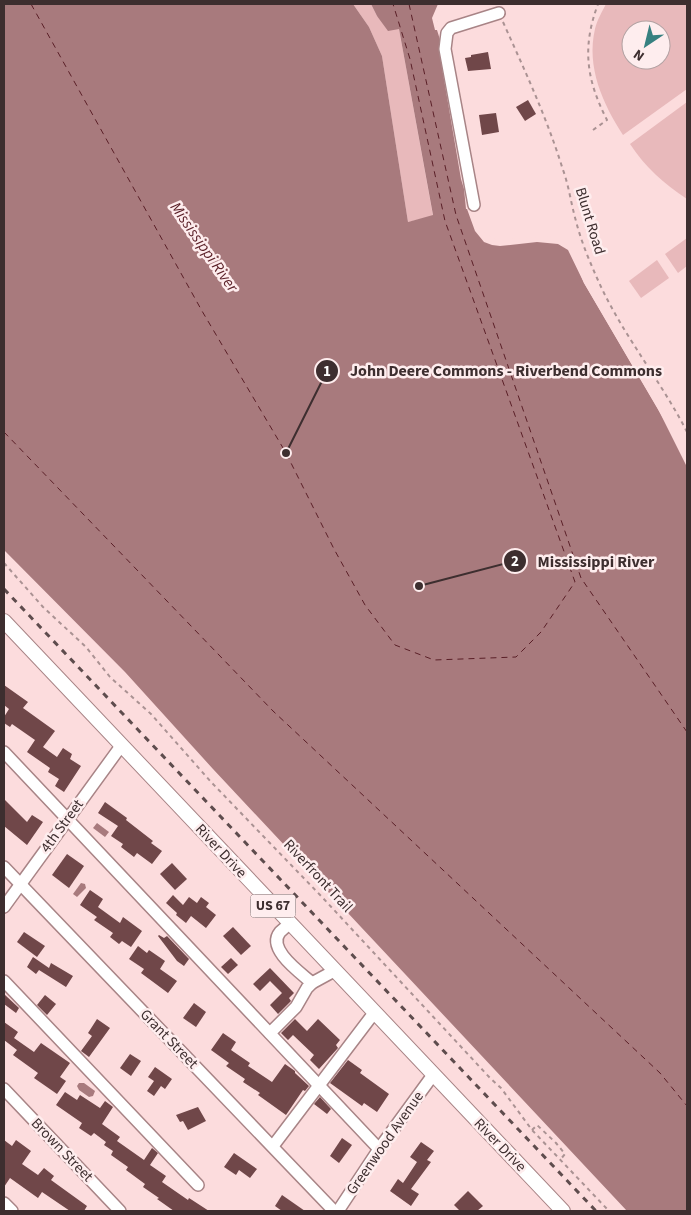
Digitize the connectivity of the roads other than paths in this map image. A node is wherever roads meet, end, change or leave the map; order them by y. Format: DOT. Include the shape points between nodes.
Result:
graph roads {
  1 [pos="499,13"];
  2 [pos="474,205"];
  3 [pos="4,621"];
  4 [pos="121,746"];
  5 [pos="4,752"];
  6 [pos="68,819"];
  7 [pos="4,867"];
  8 [pos="20,885"];
  9 [pos="4,907"];
  10 [pos="290,924"];
  11 [pos="334,971"];
  12 [pos="4,981"];
  13 [pos="312,983"];
  14 [pos="374,1013"];
  15 [pos="270,1033"];
  16 [pos="433,1075"];
  17 [pos="319,1085"];
  18 [pos="4,1089"];
  19 [pos="273,1146"];
  20 [pos="379,1149"];
  21 [pos="198,1185"];
  22 [pos="4,1202"];
  23 [pos="12,1211"];
  24 [pos="120,1211"];
  25 [pos="334,1211"];
  26 [pos="338,1211"];
  27 [pos="563,1211"];
  1 -- 2 [label="street" via="451,28 447,33 445,49"];
  3 -- 4 [label="main road, River Drive / US 67"];
  4 -- 6 [label="street, 4th Street"];
  4 -- 10 [label="main road, River Drive / US 67"];
  5 -- 6 [label="street"];
  6 -- 8 [label="street, 4th Street"];
  6 -- 15 [label="street"];
  7 -- 8 [label="street, Grant Street"];
  8 -- 9 [label="street, 4th Street"];
  8 -- 19 [label="street, Grant Street"];
  10 -- 11 [label="main road, River Drive / US 67"];
  10 -- 13 [label="street" via="279,933 279,950 290,965"];
  11 -- 13 [label="street"];
  11 -- 14 [label="main road, River Drive / US 67"];
  12 -- 21 [label="street"];
  13 -- 15 [label="street" via="296,1007"];
  14 -- 16 [label="main road, River Drive / US 67"];
  14 -- 17 [label="street"];
  15 -- 17 [label="street"];
  16 -- 20 [label="street, Greenwood Avenue"];
  16 -- 27 [label="main road, River Drive / US 67"];
  17 -- 19 [label="street"];
  17 -- 20 [label="street"];
  18 -- 24 [label="street, Brown Street"];
  19 -- 25 [label="street, Grant Street"];
  20 -- 26 [label="street, Greenwood Avenue"];
  22 -- 23 [label="street"];
}
